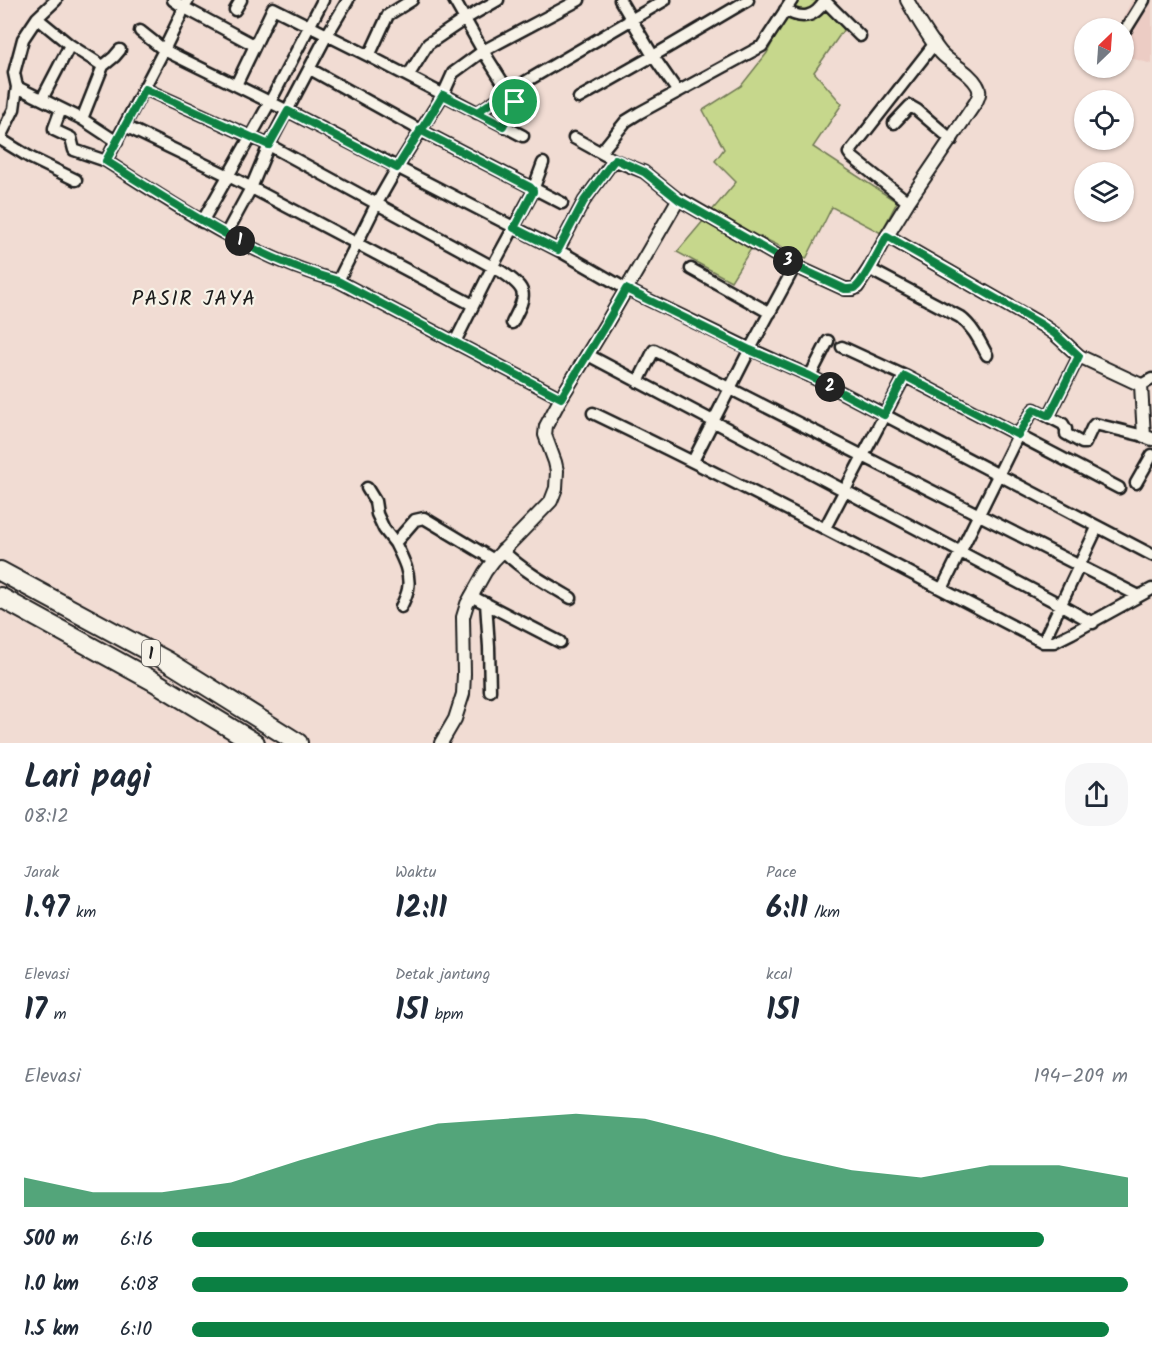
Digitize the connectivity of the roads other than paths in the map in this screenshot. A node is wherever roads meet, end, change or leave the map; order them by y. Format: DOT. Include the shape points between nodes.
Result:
graph roads {
  1 [pos="56,0"];
  2 [pos="172,0"];
  3 [pos="241,0"];
  4 [pos="323,0"];
  5 [pos="348,0"];
  6 [pos="412,0"];
  7 [pos="454,0"];
  8 [pos="498,0"];
  9 [pos="579,0"];
  10 [pos="620,0"];
  11 [pos="665,0"];
  12 [pos="748,0"];
  13 [pos="907,0"];
  14 [pos="1144,0"];
  15 [pos="825,1"];
  16 [pos="185,4"];
  17 [pos="788,5"];
  18 [pos="234,10"];
  19 [pos="37,18"];
  20 [pos="1133,18"];
  21 [pos="465,19"];
  22 [pos="632,20"];
  23 [pos="309,27"];
  24 [pos="140,31"];
  25 [pos="327,35"];
  26 [pos="860,36"];
  27 [pos="935,43"];
  28 [pos="70,45"];
  29 [pos="254,45"];
  30 [pos="120,50"];
  31 [pos="164,50"];
  32 [pos="483,51"];
  33 [pos="369,56"];
  34 [pos="653,56"];
  35 [pos="103,66"];
  36 [pos="310,69"];
  37 [pos="408,76"];
  38 [pos="236,85"];
  39 [pos="17,87"];
  40 [pos="145,89"];
  41 [pos="508,92"];
  42 [pos="678,93"];
  43 [pos="443,95"];
  44 [pos="579,98"];
  45 [pos="42,99"];
  46 [pos="270,102"];
  47 [pos="61,109"];
  48 [pos="288,111"];
  49 [pos="477,112"];
  50 [pos="82,119"];
  51 [pos="894,123"];
  52 [pos="124,126"];
  53 [pos="503,126"];
  54 [pos="420,130"];
  55 [pos="524,136"];
  56 [pos="250,137"];
  57 [pos="0,138"];
  58 [pos="574,138"];
  59 [pos="952,140"];
  60 [pos="117,142"];
  61 [pos="269,145"];
  62 [pos="601,152"];
  63 [pos="615,159"];
  64 [pos="106,161"];
  65 [pos="543,164"];
  66 [pos="397,168"];
  67 [pos="229,176"];
  68 [pos="76,180"];
  69 [pos="251,188"];
  70 [pos="533,190"];
  71 [pos="679,200"];
  72 [pos="908,202"];
  73 [pos="377,203"];
  74 [pos="562,204"];
  75 [pos="202,222"];
  76 [pos="514,228"];
  77 [pos="226,234"];
  78 [pos="887,236"];
  79 [pos="358,245"];
  80 [pos="558,250"];
  81 [pos="493,266"];
  82 [pos="795,266"];
  83 [pos="691,269"];
  84 [pos="869,269"];
  85 [pos="338,281"];
  86 [pos="626,289"];
  87 [pos="473,305"];
  88 [pos="770,313"];
  89 [pos="512,323"];
  90 [pos="828,341"];
  91 [pos="455,342"];
  92 [pos="842,347"];
  93 [pos="750,350"];
  94 [pos="588,355"];
  95 [pos="987,355"];
  96 [pos="1079,356"];
  97 [pos="810,376"];
  98 [pos="905,376"];
  99 [pos="638,382"];
  100 [pos="1147,382"];
  101 [pos="731,388"];
  102 [pos="561,398"];
  103 [pos="593,413"];
  104 [pos="884,415"];
  105 [pos="1049,416"];
  106 [pos="712,421"];
  107 [pos="1018,435"];
  108 [pos="1148,437"];
  109 [pos="862,455"];
  110 [pos="1152,455"];
  111 [pos="693,461"];
  112 [pos="998,475"];
  113 [pos="1136,483"];
  114 [pos="367,488"];
  115 [pos="1119,488"];
  116 [pos="845,491"];
  117 [pos="979,515"];
  118 [pos="825,528"];
  119 [pos="1097,528"];
  120 [pos="395,543"];
  121 [pos="960,552"];
  122 [pos="498,555"];
  123 [pos="1152,555"];
  124 [pos="1078,566"];
  125 [pos="0,571"];
  126 [pos="1152,589"];
  127 [pos="942,590"];
  128 [pos="471,596"];
  129 [pos="1139,596"];
  130 [pos="0,597"];
  131 [pos="571,598"];
  132 [pos="486,603"];
  133 [pos="1061,605"];
  134 [pos="401,607"];
  135 [pos="1093,623"];
  136 [pos="560,642"];
  137 [pos="1042,642"];
  138 [pos="490,691"];
  139 [pos="255,743"];
  140 [pos="298,743"];
  141 [pos="441,743"];
  1 -- 19 [label="street"];
  2 -- 16 [label="street"];
  3 -- 18 [label="street"];
  4 -- 23 [label="street"];
  5 -- 25 [label="street"];
  6 -- 33 [label="street" via="388,15"];
  7 -- 21 [label="street"];
  8 -- 21 [label="street"];
  9 -- 32 [label="street"];
  10 -- 22 [label="street"];
  11 -- 22 [label="street"];
  12 -- 34 [label="street"];
  13 -- 27 [label="street"];
  14 -- 20 [label="street"];
  15 -- 17 [label="street" via="817,11 798,17"];
  15 -- 26 [label="street"];
  16 -- 29 [label="street"];
  16 -- 31 [label="street"];
  17 -- 42 [label="street" via="762,46"];
  19 -- 28 [label="street"];
  19 -- 39 [label="street" via="24,39 14,73"];
  21 -- 32 [label="street"];
  21 -- 37 [label="street" via="428,44"];
  22 -- 34 [label="street"];
  22 -- 41 [label="street"];
  23 -- 25 [label="street"];
  23 -- 29 [label="street" via="273,8"];
  23 -- 46 [label="street"];
  24 -- 31 [label="street"];
  25 -- 33 [label="street"];
  25 -- 36 [label="street"];
  27 -- 59 [label="street" via="979,88 980,95"];
  27 -- 72 [label="street" via="849,153"];
  28 -- 35 [label="street"];
  28 -- 45 [label="street"];
  29 -- 38 [label="street"];
  30 -- 35 [label="street"];
  31 -- 38 [label="street"];
  31 -- 40 [label="street"];
  32 -- 41 [label="street"];
  32 -- 43 [label="street" via="453,74"];
  33 -- 37 [label="street"];
  34 -- 42 [label="street"];
  34 -- 44 [label="street"];
  35 -- 50 [label="street"];
  36 -- 48 [label="street"];
  36 -- 54 [label="street"];
  37 -- 43 [label="street"];
  38 -- 46 [label="street"];
  39 -- 45 [label="street"];
  39 -- 57 [label="street" via="14,109"];
  40 -- 52 [label="street"];
  40 -- 56 [label="street"];
  41 -- 49 [label="street"];
  41 -- 53 [label="street" via="515,102"];
  42 -- 62 [label="street" via="626,121"];
  43 -- 49 [label="street"];
  43 -- 54 [label="street"];
  45 -- 47 [label="street"];
  46 -- 48 [label="street"];
  46 -- 56 [label="street"];
  47 -- 50 [label="street"];
  47 -- 64 [label="street" via="54,130 70,138 74,150"];
  48 -- 61 [label="street"];
  48 -- 66 [label="street"];
  49 -- 53 [label="street"];
  50 -- 60 [label="street"];
  51 -- 59 [label="street" via="910,106"];
  52 -- 60 [label="street"];
  52 -- 67 [label="street"];
  53 -- 55 [label="street"];
  54 -- 66 [label="street"];
  54 -- 70 [label="street"];
  56 -- 61 [label="street"];
  56 -- 67 [label="street"];
  57 -- 68 [label="street"];
  58 -- 62 [label="street"];
  59 -- 72 [label="street"];
  60 -- 64 [label="street"];
  61 -- 69 [label="street"];
  61 -- 73 [label="street"];
  62 -- 63 [label="street"];
  63 -- 71 [label="street" via="644,172"];
  63 -- 80 [label="street" via="584,201"];
  64 -- 75 [label="street"];
  65 -- 70 [label="street"];
  66 -- 73 [label="street"];
  66 -- 76 [label="street"];
  67 -- 69 [label="street"];
  67 -- 75 [label="street"];
  69 -- 77 [label="street"];
  69 -- 79 [label="street"];
  70 -- 74 [label="street"];
  70 -- 76 [label="street"];
  71 -- 82 [label="street"];
  71 -- 86 [label="street"];
  72 -- 78 [label="street"];
  73 -- 79 [label="street"];
  73 -- 81 [label="street"];
  75 -- 77 [label="street"];
  76 -- 80 [label="street"];
  76 -- 81 [label="street"];
  77 -- 85 [label="street" via="286,263"];
  78 -- 84 [label="street"];
  78 -- 96 [label="street" via="1042,325"];
  79 -- 85 [label="street"];
  79 -- 87 [label="street"];
  80 -- 86 [label="street"];
  81 -- 87 [label="street"];
  81 -- 89 [label="street" via="523,291 524,298"];
  82 -- 84 [label="street" via="845,289 857,286"];
  82 -- 88 [label="street"];
  83 -- 88 [label="street"];
  84 -- 95 [label="street" via="960,317 969,324"];
  85 -- 91 [label="street"];
  86 -- 93 [label="street"];
  86 -- 94 [label="street"];
  87 -- 91 [label="street"];
  88 -- 93 [label="street"];
  90 -- 97 [label="street"];
  91 -- 102 [label="street"];
  92 -- 98 [label="street"];
  93 -- 97 [label="street"];
  93 -- 101 [label="street"];
  94 -- 99 [label="street"];
  94 -- 102 [label="street"];
  96 -- 100 [label="street"];
  96 -- 105 [label="street"];
  97 -- 104 [label="street"];
  98 -- 104 [label="street"];
  98 -- 107 [label="street"];
  99 -- 101 [label="street" via="654,350"];
  99 -- 106 [label="street"];
  100 -- 108 [label="street"];
  101 -- 106 [label="street"];
  101 -- 109 [label="street"];
  102 -- 122 [label="street" via="545,429 557,471 554,496"];
  103 -- 111 [label="street"];
  104 -- 109 [label="street"];
  104 -- 112 [label="street"];
  105 -- 107 [label="street" via="1034,409"];
  105 -- 108 [label="street" via="1063,424 1066,434 1082,443 1095,424"];
  106 -- 111 [label="street"];
  106 -- 116 [label="street"];
  107 -- 112 [label="street"];
  107 -- 115 [label="street"];
  109 -- 116 [label="street"];
  109 -- 117 [label="street"];
  110 -- 113 [label="street"];
  111 -- 118 [label="street"];
  112 -- 117 [label="street"];
  112 -- 119 [label="street"];
  114 -- 120 [label="street" via="384,529"];
  116 -- 118 [label="street"];
  116 -- 121 [label="street"];
  117 -- 121 [label="street"];
  117 -- 124 [label="street"];
  118 -- 127 [label="street"];
  119 -- 123 [label="street"];
  119 -- 124 [label="street"];
  120 -- 122 [label="street" via="416,520 424,518"];
  120 -- 134 [label="street" via="409,579"];
  121 -- 127 [label="street"];
  121 -- 133 [label="street"];
  122 -- 128 [label="street"];
  122 -- 131 [label="street"];
  124 -- 129 [label="street"];
  124 -- 133 [label="street"];
  125 -- 140 [label="highway, 1" via="167,661"];
  126 -- 129 [label="street"];
  127 -- 137 [label="street"];
  128 -- 132 [label="street"];
  128 -- 141 [label="street" via="463,617 463,694 456,719"];
  129 -- 135 [label="street"];
  130 -- 139 [label="highway, 1" via="155,682"];
  132 -- 136 [label="street"];
  132 -- 138 [label="street"];
  133 -- 135 [label="street"];
  133 -- 137 [label="street"];
  135 -- 137 [label="street" via="1054,642"];
}
